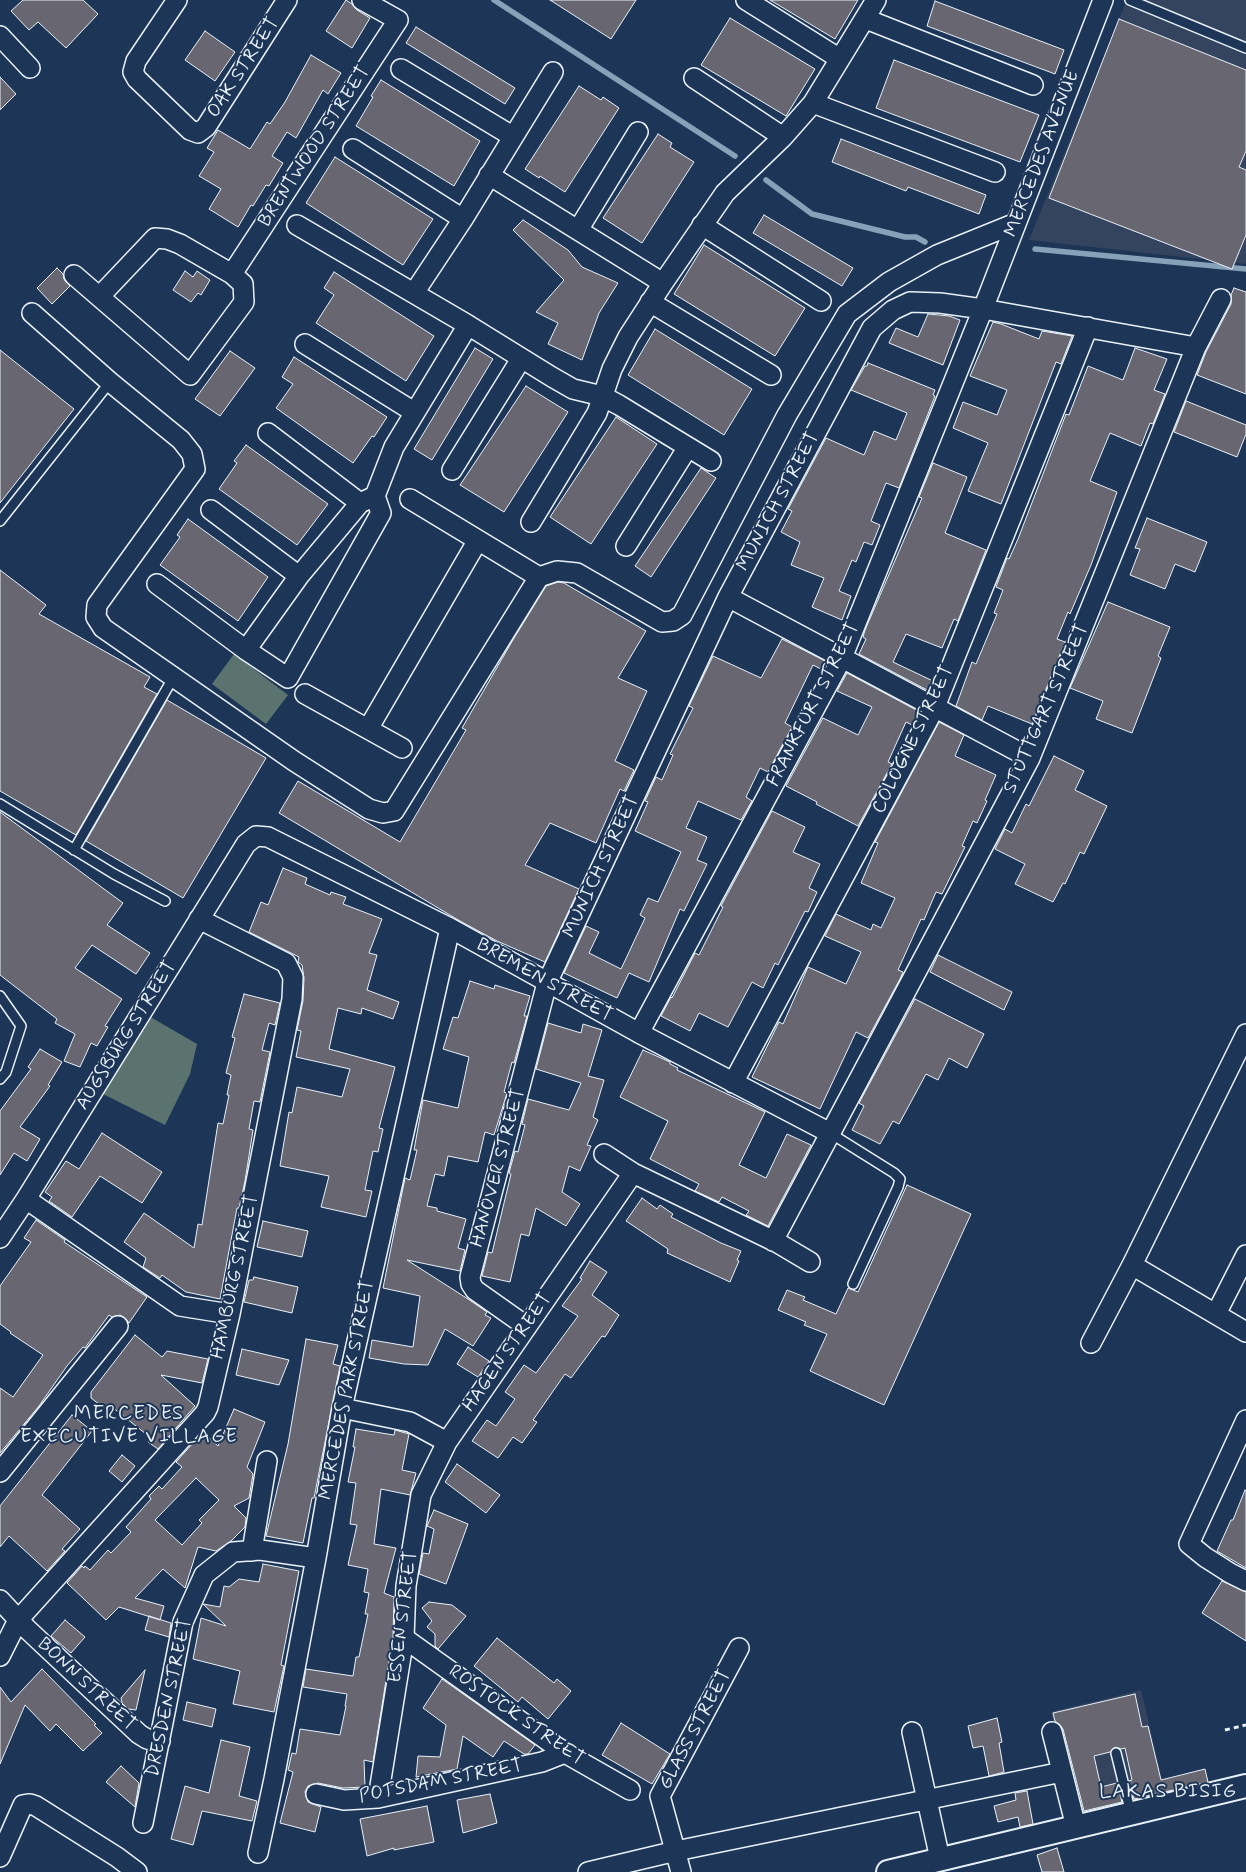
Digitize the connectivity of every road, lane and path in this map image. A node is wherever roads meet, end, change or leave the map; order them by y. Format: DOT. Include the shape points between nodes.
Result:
graph roads {
  1 [pos="178,0"];
  2 [pos="287,0"];
  3 [pos="362,0"];
  4 [pos="746,0"];
  5 [pos="876,0"];
  6 [pos="1130,0"];
  7 [pos="1099,1"];
  8 [pos="866,19"];
  9 [pos="2,43"];
  10 [pos="1246,48"];
  11 [pos="840,59"];
  12 [pos="30,68"];
  13 [pos="401,69"];
  14 [pos="553,72"];
  15 [pos="694,78"];
  16 [pos="1033,85"];
  17 [pos="813,103"];
  18 [pos="638,132"];
  19 [pos="512,136"];
  20 [pos="784,137"];
  21 [pos="353,149"];
  22 [pos="996,172"];
  23 [pos="489,175"];
  24 [pos="463,219"];
  25 [pos="1016,223"];
  26 [pos="297,225"];
  27 [pos="702,225"];
  28 [pos="578,230"];
  29 [pos="232,274"];
  30 [pos="74,275"];
  31 [pos="662,283"];
  32 [pos="414,293"];
  33 [pos="100,296"];
  34 [pos="1221,299"];
  35 [pos="821,301"];
  36 [pos="650,302"];
  37 [pos="982,309"];
  38 [pos="32,313"];
  39 [pos="468,325"];
  40 [pos="1088,328"];
  41 [pos="305,344"];
  42 [pos="1196,347"];
  43 [pos="521,359"];
  44 [pos="771,375"];
  45 [pos="110,382"];
  46 [pos="602,396"];
  47 [pos="414,412"];
  48 [pos="268,433"];
  49 [pos="688,447"];
  50 [pos="711,461"];
  51 [pos="452,470"];
  52 [pos="368,499"];
  53 [pos="410,499"];
  54 [pos="211,510"];
  55 [pos="0,521"];
  56 [pos="531,522"];
  57 [pos="478,540"];
  58 [pos="626,546"];
  59 [pos="299,576"];
  60 [pos="540,577"];
  61 [pos="157,584"];
  62 [pos="728,598"];
  63 [pos="246,650"];
  64 [pos="842,658"];
  65 [pos="173,678"];
  66 [pos="305,694"];
  67 [pos="935,707"];
  68 [pos="368,729"];
  69 [pos="402,748"];
  70 [pos="1030,758"];
  71 [pos="0,804"];
  72 [pos="256,836"];
  73 [pos="74,850"];
  74 [pos="165,900"];
  75 [pos="199,919"];
  76 [pos="450,928"];
  77 [pos="547,984"];
  78 [pos="0,996"];
  79 [pos="639,1033"];
  80 [pos="1246,1034"];
  81 [pos="0,1080"];
  82 [pos="733,1083"];
  83 [pos="830,1132"];
  84 [pos="604,1154"];
  85 [pos="633,1173"];
  86 [pos="26,1199"];
  87 [pos="0,1238"];
  88 [pos="773,1241"];
  89 [pos="1246,1255"];
  90 [pos="810,1262"];
  91 [pos="1132,1265"];
  92 [pos="853,1284"];
  93 [pos="230,1314"];
  94 [pos="1216,1314"];
  95 [pos="118,1326"];
  96 [pos="526,1326"];
  97 [pos="1246,1332"];
  98 [pos="1091,1343"];
  99 [pos="342,1408"];
  100 [pos="1246,1420"];
  101 [pos="447,1442"];
  102 [pos="268,1461"];
  103 [pos="0,1472"];
  104 [pos="252,1551"];
  105 [pos="316,1558"];
  106 [pos="1246,1581"];
  107 [pos="0,1600"];
  108 [pos="18,1620"];
  109 [pos="404,1638"];
  110 [pos="739,1648"];
  111 [pos="0,1656"];
  112 [pos="1246,1725"];
  113 [pos="1225,1730"];
  114 [pos="912,1732"];
  115 [pos="1052,1732"];
  116 [pos="160,1741"];
  117 [pos="565,1753"];
  118 [pos="1116,1753"];
  119 [pos="1062,1772"];
  120 [pos="1246,1786"];
  121 [pos="630,1790"];
  122 [pos="316,1794"];
  123 [pos="378,1798"];
  124 [pos="926,1800"];
  125 [pos="1131,1814"];
  126 [pos="143,1824"];
  127 [pos="1076,1827"];
  128 [pos="676,1851"];
  129 [pos="258,1853"];
  130 [pos="0,1857"];
  131 [pos="940,1859"];
  132 [pos="137,1872"];
  133 [pos="588,1872"];
  134 [pos="681,1872"];
  135 [pos="888,1872"];
  1 -- 2 [label="street, OAK STREET" via="136,60 133,72 190,130 198,133 206,127"];
  3 -- 29 [label="street, BRENTWOOD STREET" via="398,20"];
  4 -- 11 [label="street"];
  5 -- 8 [label="street"];
  6 -- 10 [label="lane"];
  7 -- 25 [label="street, MERCEDES AVENUE"];
  8 -- 11 [label="street"];
  8 -- 16 [label="street"];
  9 -- 12 [label="street"];
  11 -- 17 [label="street"];
  13 -- 19 [label="street"];
  14 -- 19 [label="street"];
  15 -- 20 [label="street"];
  17 -- 20 [label="street"];
  17 -- 22 [label="street"];
  18 -- 28 [label="street"];
  19 -- 23 [label="street"];
  20 -- 27 [label="street" via="725,193"];
  21 -- 24 [label="street"];
  23 -- 24 [label="street"];
  23 -- 28 [label="street"];
  24 -- 32 [label="street"];
  25 -- 37 [label="street, MERCEDES AVENUE"];
  25 -- 60 [label="street" via="937,255 889,282 847,314 787,415 682,615 673,621 662,622 577,573 557,571"];
  26 -- 32 [label="street"];
  27 -- 31 [label="street"];
  27 -- 35 [label="street"];
  28 -- 31 [label="street"];
  29 -- 33 [label="street" via="180,244 155,238"];
  29 -- 33 [label="street" via="243,284 244,302 190,375"];
  30 -- 33 [label="street"];
  31 -- 36 [label="street"];
  32 -- 39 [label="street"];
  34 -- 42 [label="street, STUTTGART STREET"];
  36 -- 44 [label="street"];
  36 -- 46 [label="street" via="628,337"];
  37 -- 40 [label="street, MUNICH STREET"];
  37 -- 62 [label="street, MUNICH STREET" via="910,302 893,310 872,328"];
  37 -- 64 [label="street, FRANKFURT STREET"];
  38 -- 45 [label="street"];
  39 -- 43 [label="street"];
  39 -- 47 [label="street"];
  40 -- 42 [label="street, MUNICH STREET"];
  40 -- 67 [label="street, COLOGNE STREET"];
  41 -- 47 [label="street"];
  42 -- 70 [label="street, STUTTGART STREET"];
  43 -- 46 [label="street" via="574,389"];
  43 -- 51 [label="street"];
  45 -- 55 [label="lane"];
  45 -- 65 [label="street" via="181,440 192,454 196,469 97,604 96,617 104,628"];
  46 -- 49 [label="street"];
  46 -- 56 [label="street" via="597,413"];
  47 -- 52 [label="street"];
  48 -- 52 [label="street"];
  49 -- 50 [label="street"];
  49 -- 58 [label="street"];
  52 -- 59 [label="street"];
  52 -- 63 [label="street" via="381,514 288,678"];
  53 -- 57 [label="street"];
  54 -- 59 [label="street"];
  57 -- 60 [label="street"];
  57 -- 68 [label="street"];
  59 -- 63 [label="street"];
  60 -- 65 [label="street" via="394,811 369,810"];
  61 -- 63 [label="street"];
  62 -- 64 [label="street"];
  62 -- 77 [label="street, MUNICH STREET"];
  64 -- 67 [label="street"];
  64 -- 79 [label="street, FRANKFURT STREET"];
  65 -- 73 [label="lane"];
  66 -- 68 [label="street"];
  67 -- 70 [label="street"];
  67 -- 82 [label="street, COLOGNE STREET"];
  68 -- 69 [label="street"];
  70 -- 83 [label="street, STUTTGART STREET"];
  71 -- 73 [label="lane"];
  72 -- 75 [label="street, AUGSBURG STREET" via="246,844"];
  72 -- 76 [label="street, BREMEN STREET" via="268,837"];
  73 -- 74 [label="lane"];
  75 -- 86 [label="street, AUGSBURG STREET"];
  75 -- 93 [label="street, HAMBURG STREET" via="286,962 293,977 292,999"];
  76 -- 77 [label="street, BREMEN STREET"];
  76 -- 99 [label="street, MERCEDES PARK STREET"];
  77 -- 79 [label="street, BREMEN STREET"];
  77 -- 96 [label="street, HANOVER STREET" via="470,1277 475,1290"];
  78 -- 81 [label="lane" via="21,1026 6,1072"];
  79 -- 82 [label="street, BREMEN STREET"];
  80 -- 91 [label="street"];
  82 -- 83 [label="street, BREMEN STREET"];
  83 -- 88 [label="street"];
  83 -- 92 [label="lane" via="900,1179"];
  84 -- 85 [label="street"];
  85 -- 88 [label="street"];
  85 -- 96 [label="street, HAGEN STREET"];
  86 -- 87 [label="street, AUGSBURG STREET"];
  86 -- 93 [label="street" via="180,1306"];
  88 -- 90 [label="street"];
  89 -- 94 [label="street"];
  91 -- 94 [label="street"];
  91 -- 98 [label="street"];
  93 -- 108 [label="street, HAMBURG STREET" via="205,1413"];
  94 -- 97 [label="street"];
  95 -- 103 [label="street"];
  96 -- 101 [label="street, HAGEN STREET"];
  99 -- 101 [label="street" via="410,1422"];
  99 -- 105 [label="street, MERCEDES PARK STREET"];
  100 -- 106 [label="street" via="1189,1544"];
  101 -- 109 [label="street, ESSEN STREET" via="421,1495 406,1586"];
  102 -- 104 [label="street"];
  104 -- 105 [label="street, DRESDEN STREET"];
  104 -- 116 [label="street, DRESDEN STREET" via="233,1552 204,1575 183,1622"];
  105 -- 129 [label="street, MERCEDES PARK STREET"];
  107 -- 108 [label="street, BONN STREET"];
  108 -- 111 [label="street, HAMBURG STREET"];
  108 -- 116 [label="street, BONN STREET" via="139,1734"];
  109 -- 117 [label="street, ROSTOCK STREET"];
  109 -- 123 [label="street, ESSEN STREET"];
  110 -- 128 [label="street, GLASS STREET" via="660,1796"];
  112 -- 113 [label="path"];
  114 -- 124 [label="street"];
  115 -- 119 [label="street"];
  116 -- 126 [label="street, DRESDEN STREET"];
  117 -- 121 [label="street, ROSTOCK STREET"];
  117 -- 123 [label="street, POTSDAM STREET" via="542,1762"];
  118 -- 125 [label="lane"];
  119 -- 124 [label="street"];
  119 -- 127 [label="street"];
  120 -- 125 [label="street"];
  122 -- 123 [label="street, POTSDAM STREET" via="344,1800"];
  124 -- 128 [label="street"];
  124 -- 131 [label="street"];
  125 -- 127 [label="street"];
  127 -- 131 [label="street"];
  128 -- 133 [label="street"];
  128 -- 134 [label="street, GLASS STREET"];
  130 -- 132 [label="street" via="23,1805 30,1804"];
  131 -- 135 [label="street"];
}
